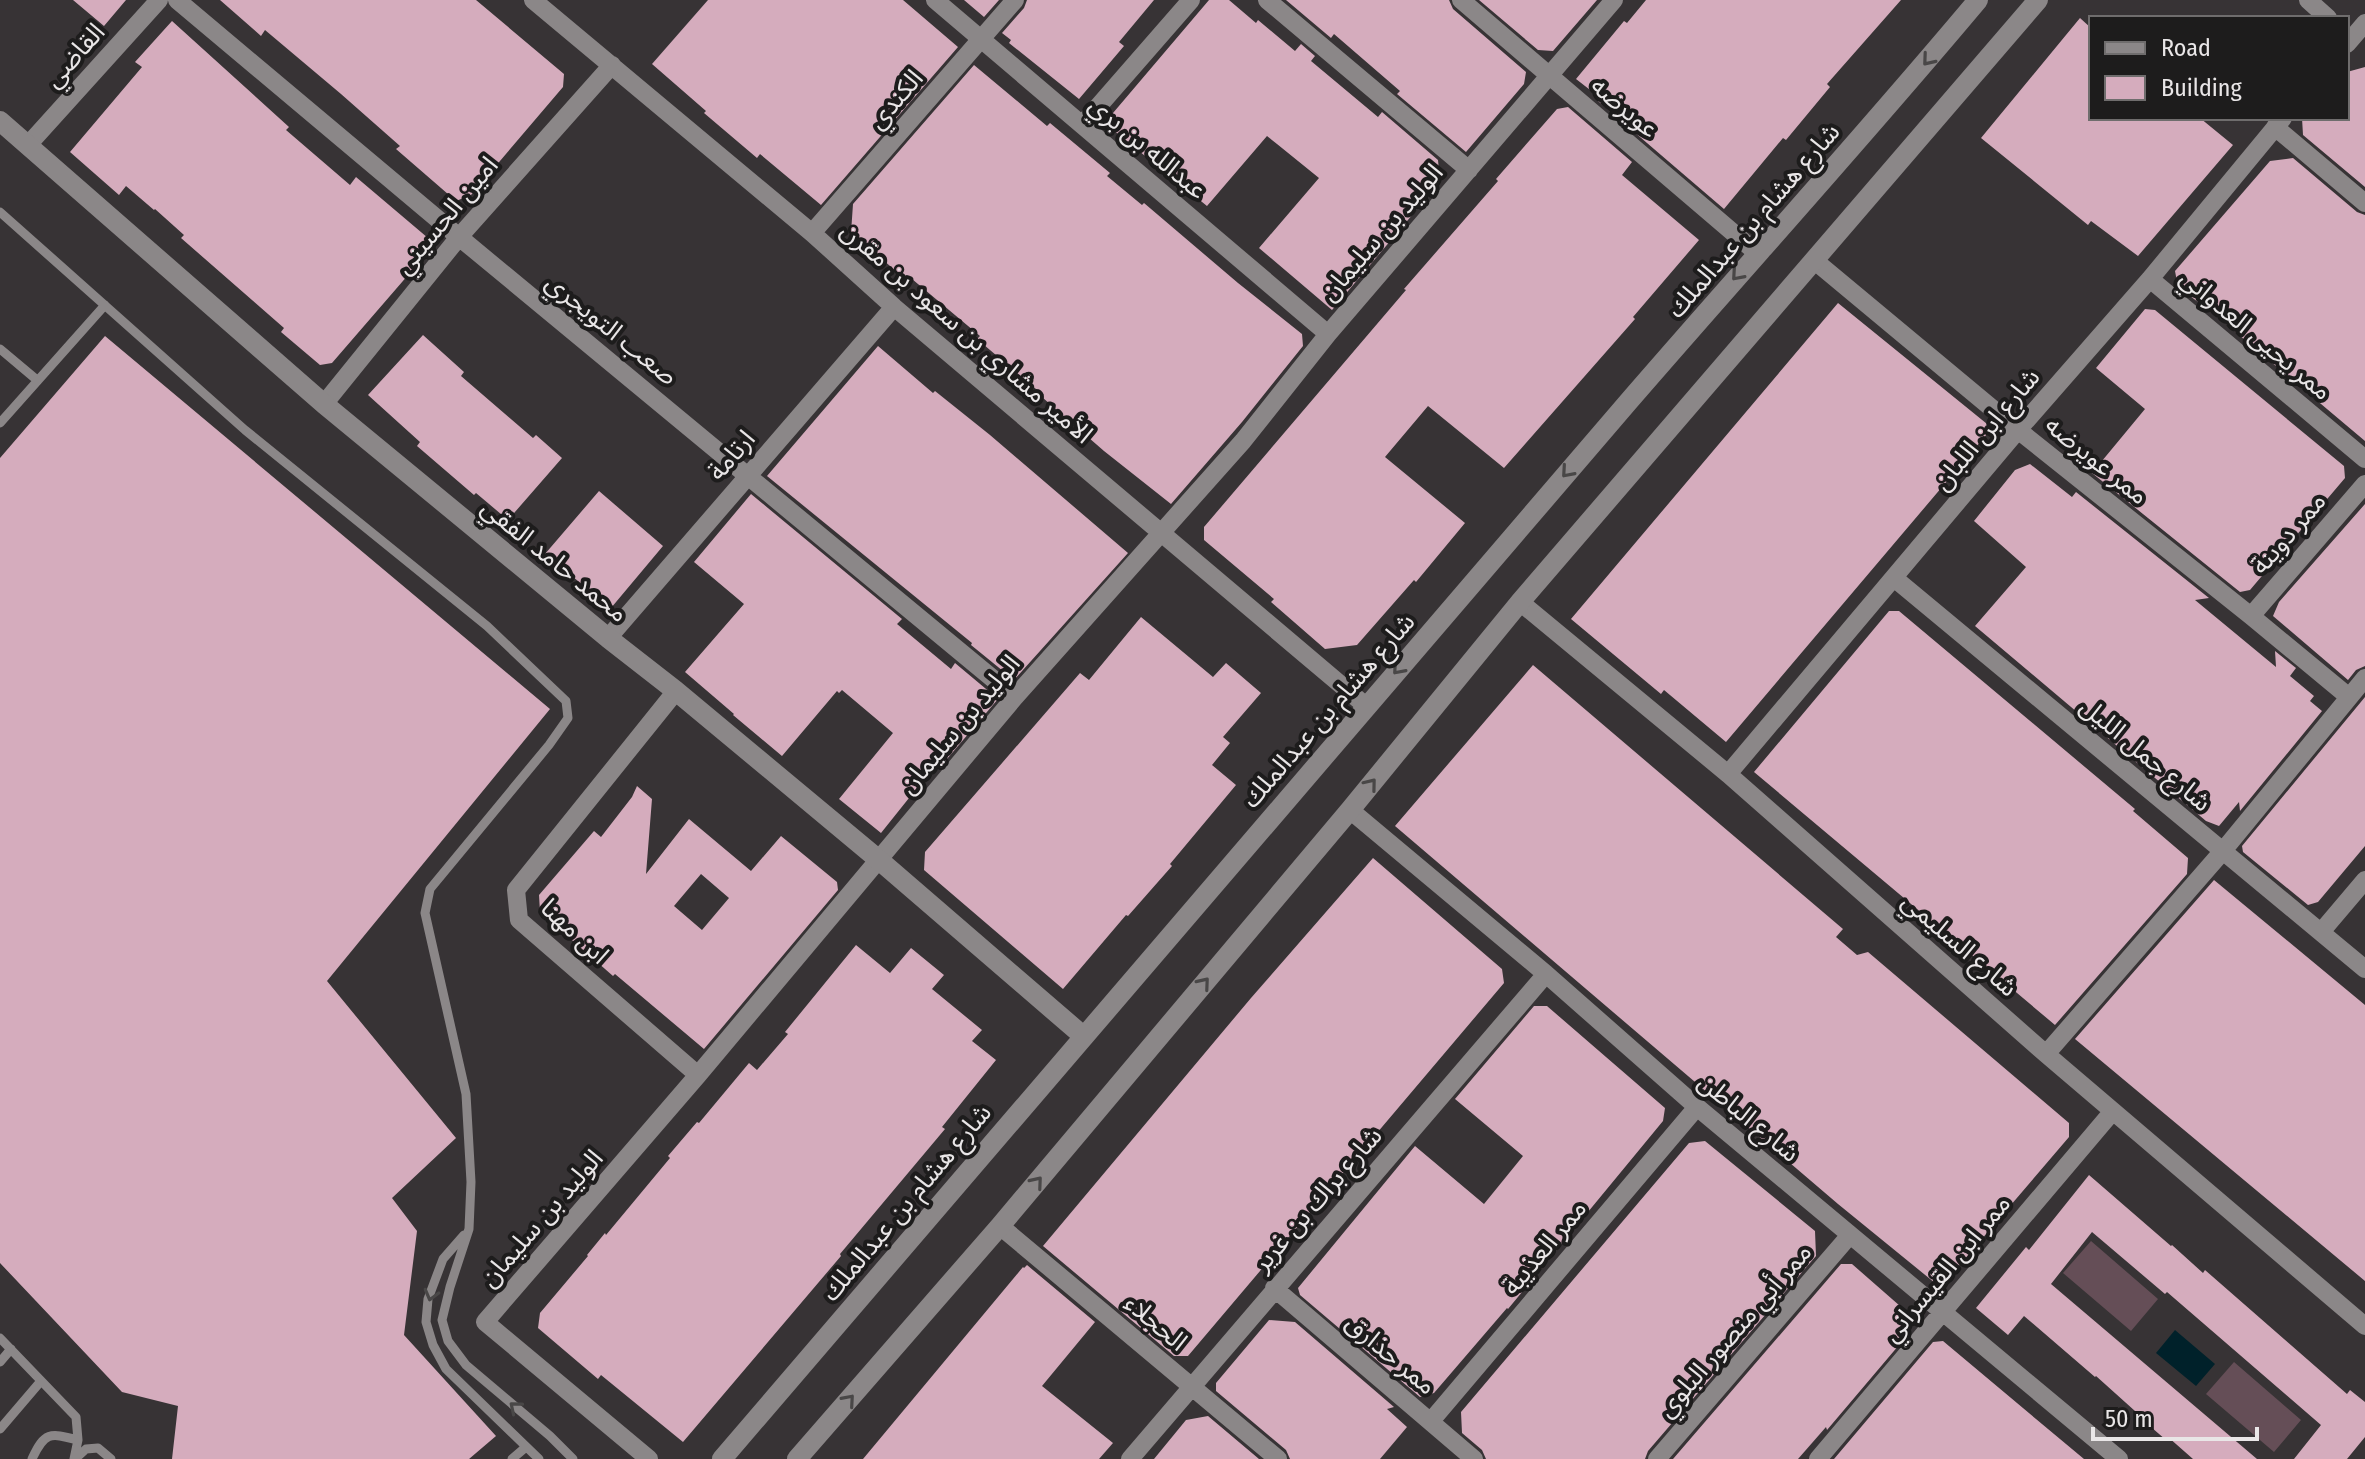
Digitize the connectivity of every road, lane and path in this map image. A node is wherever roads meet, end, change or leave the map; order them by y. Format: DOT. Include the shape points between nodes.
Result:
graph roads {
  1 [pos="159,0"];
  2 [pos="177,0"];
  3 [pos="533,0"];
  4 [pos="935,0"];
  5 [pos="1015,0"];
  6 [pos="1191,0"];
  7 [pos="1267,0"];
  8 [pos="1461,0"];
  9 [pos="1614,0"];
  10 [pos="1978,0"];
  11 [pos="2038,0"];
  12 [pos="2308,0"];
  13 [pos="2326,16"];
  14 [pos="2365,23"];
  15 [pos="982,40"];
  16 [pos="2353,42"];
  17 [pos="612,65"];
  18 [pos="1549,77"];
  19 [pos="0,121"];
  20 [pos="2279,123"];
  21 [pos="1082,125"];
  22 [pos="28,145"];
  23 [pos="1469,170"];
  24 [pos="2365,203"];
  25 [pos="0,212"];
  26 [pos="812,233"];
  27 [pos="459,237"];
  28 [pos="1757,253"];
  29 [pos="1815,261"];
  30 [pos="2150,279"];
  31 [pos="105,305"];
  32 [pos="894,307"];
  33 [pos="1328,334"];
  34 [pos="0,349"];
  35 [pos="37,380"];
  36 [pos="324,404"];
  37 [pos="0,423"];
  38 [pos="2018,430"];
  39 [pos="2365,459"];
  40 [pos="749,475"];
  41 [pos="2365,484"];
  42 [pos="1163,532"];
  43 [pos="1894,578"];
  44 [pos="1520,602"];
  45 [pos="2251,616"];
  46 [pos="608,638"];
  47 [pos="2365,678"];
  48 [pos="676,691"];
  49 [pos="1015,697"];
  50 [pos="2349,697"];
  51 [pos="1366,706"];
  52 [pos="1728,774"];
  53 [pos="1350,810"];
  54 [pos="2222,852"];
  55 [pos="879,860"];
  56 [pos="2365,880"];
  57 [pos="2321,932"];
  58 [pos="2365,969"];
  59 [pos="1546,974"];
  60 [pos="1082,1035"];
  61 [pos="2046,1054"];
  62 [pos="698,1075"];
  63 [pos="1697,1107"];
  64 [pos="2113,1111"];
  65 [pos="1000,1226"];
  66 [pos="469,1229"];
  67 [pos="1850,1235"];
  68 [pos="1274,1288"];
  69 [pos="1942,1313"];
  70 [pos="2365,1326"];
  71 [pos="0,1338"];
  72 [pos="11,1349"];
  73 [pos="0,1362"];
  74 [pos="41,1381"];
  75 [pos="1191,1385"];
  76 [pos="1431,1421"];
  77 [pos="0,1429"];
  78 [pos="78,1440"];
  79 [pos="526,1447"];
  80 [pos="32,1459"];
  81 [pos="74,1459"];
  82 [pos="111,1459"];
  83 [pos="512,1459"];
  84 [pos="539,1459"];
  85 [pos="573,1459"];
  86 [pos="649,1459"];
  87 [pos="722,1459"];
  88 [pos="797,1459"];
  89 [pos="1130,1459"];
  90 [pos="1278,1459"];
  91 [pos="1474,1459"];
  92 [pos="1657,1459"];
  93 [pos="1818,1459"];
  94 [pos="2119,1459"];
  1 -- 22 [label="street, القاضي"];
  2 -- 27 [label="street, صعب التويجري"];
  3 -- 17 [label="street, الأمير مشاري بن سعود بن مقرن"];
  4 -- 15 [label="street, عبدالله بن بري"];
  5 -- 15 [label="street, الكندي"];
  6 -- 21 [label="street"];
  7 -- 23 [label="street"];
  8 -- 18 [label="street, عويرضه"];
  9 -- 18 [label="street, الوليد بن سليمان"];
  10 -- 28 [label="street, شارع هشام بن عبدالملك, one-way"];
  11 -- 29 [label="street"];
  12 -- 13 [label="street"];
  14 -- 16 [label="street"];
  15 -- 21 [label="street, عبدالله بن بري"];
  15 -- 26 [label="street, الكندي"];
  17 -- 26 [label="street, الأمير مشاري بن سعود بن مقرن"];
  17 -- 27 [label="street, امين الحسيني"];
  18 -- 23 [label="street, الوليد بن سليمان"];
  18 -- 28 [label="street, عويرضه"];
  19 -- 22 [label="street, محمد حامد الفقي"];
  20 -- 24 [label="street"];
  20 -- 30 [label="street, شارع ابن اللبان"];
  21 -- 33 [label="street, عبدالله بن بري"];
  22 -- 36 [label="street, محمد حامد الفقي"];
  23 -- 33 [label="street, الوليد بن سليمان"];
  25 -- 31 [label="lane"];
  26 -- 32 [label="street, الأمير مشاري بن سعود بن مقرن"];
  27 -- 36 [label="street, امين الحسيني"];
  27 -- 40 [label="street, صعب التويجري"];
  28 -- 51 [label="street, شارع هشام بن عبدالملك, one-way"];
  29 -- 38 [label="street, ممر عويرضه"];
  29 -- 44 [label="street"];
  30 -- 38 [label="street, شارع ابن اللبان"];
  30 -- 39 [label="street, ممر يحيى العدواني"];
  31 -- 35 [label="lane"];
  31 -- 66 [label="lane" via="245,430 487,626 566,701 568,718 430,889 425,913 466,1094"];
  32 -- 40 [label="street, ارتامة"];
  32 -- 42 [label="street, الأمير مشاري بن سعود بن مقرن"];
  33 -- 42 [label="street, الوليد بن سليمان"];
  34 -- 35 [label="lane"];
  35 -- 37 [label="lane"];
  36 -- 46 [label="street, محمد حامد الفقي"];
  38 -- 43 [label="street, شارع ابن اللبان"];
  38 -- 45 [label="street, ممر عويرضه"];
  40 -- 46 [label="street, ارتامة"];
  40 -- 49 [label="street, صعب التويجري"];
  41 -- 45 [label="street, ممر دوينة"];
  42 -- 49 [label="street, الوليد بن سليمان"];
  42 -- 51 [label="street, الأمير مشاري بن سعود بن مقرن"];
  43 -- 52 [label="street, شارع ابن اللبان"];
  43 -- 54 [label="street, شارع جمل الليل"];
  44 -- 52 [label="street, شارع السليمي"];
  53 -- 44 [label="street, one-way"];
  45 -- 50 [label="street, ممر عويرضه"];
  46 -- 48 [label="street, محمد حامد الفقي"];
  47 -- 50 [label="street"];
  48 -- 55 [label="street, محمد حامد الفقي"];
  48 -- 62 [label="street, ابن مهنا" via="516,890 519,920"];
  49 -- 55 [label="street, الوليد بن سليمان"];
  50 -- 54 [label="street"];
  51 -- 60 [label="street, شارع هشام بن عبدالملك"];
  52 -- 61 [label="street, شارع السليمي"];
  53 -- 59 [label="street, شارع الباطن"];
  65 -- 53 [label="street, one-way"];
  54 -- 57 [label="street, شارع جمل الليل"];
  54 -- 61 [label="street"];
  55 -- 60 [label="street, محمد حامد الفقي"];
  55 -- 62 [label="street, الوليد بن سليمان"];
  56 -- 57 [label="street"];
  57 -- 58 [label="street, شارع جمل الليل"];
  59 -- 63 [label="street, شارع الباطن"];
  59 -- 68 [label="street, شارع براك بن غرير"];
  60 -- 87 [label="street, شارع هشام بن عبدالملك"];
  61 -- 64 [label="street, شارع السليمي"];
  62 -- 86 [label="street, الوليد بن سليمان" via="485,1322"];
  63 -- 67 [label="street, شارع الباطن"];
  63 -- 76 [label="street, ممر العذيبة"];
  64 -- 69 [label="street, ممر ابن القيسراني"];
  64 -- 70 [label="street, شارع السليمي"];
  65 -- 75 [label="street, الحجلاء"];
  88 -- 65 [label="street, one-way"];
  66 -- 79 [label="lane, one-way" via="443,1259 428,1299 426,1322 446,1369"];
  85 -- 66 [label="lane, one-way" via="466,1365 448,1341 442,1320"];
  67 -- 69 [label="street, شارع الباطن"];
  67 -- 92 [label="street, ممر أبي منصور البلوي"];
  68 -- 75 [label="street, شارع براك بن غرير"];
  68 -- 76 [label="street, ممر حذارق"];
  69 -- 93 [label="street, ممر ابن القيسراني"];
  69 -- 94 [label="street, شارع الباطن"];
  71 -- 72 [label="lane"];
  72 -- 73 [label="lane"];
  72 -- 74 [label="lane"];
  74 -- 77 [label="lane"];
  74 -- 78 [label="lane" via="76,1417"];
  75 -- 89 [label="street, شارع براك بن غرير"];
  75 -- 90 [label="street, الحجلاء"];
  76 -- 91 [label="street, ممر حذارق"];
  78 -- 80 [label="lane" via="47,1436"];
  78 -- 81 [label="lane"];
  79 -- 83 [label="lane"];
  79 -- 84 [label="lane"];
  81 -- 82 [label="lane" via="86,1449 98,1448"];
}
